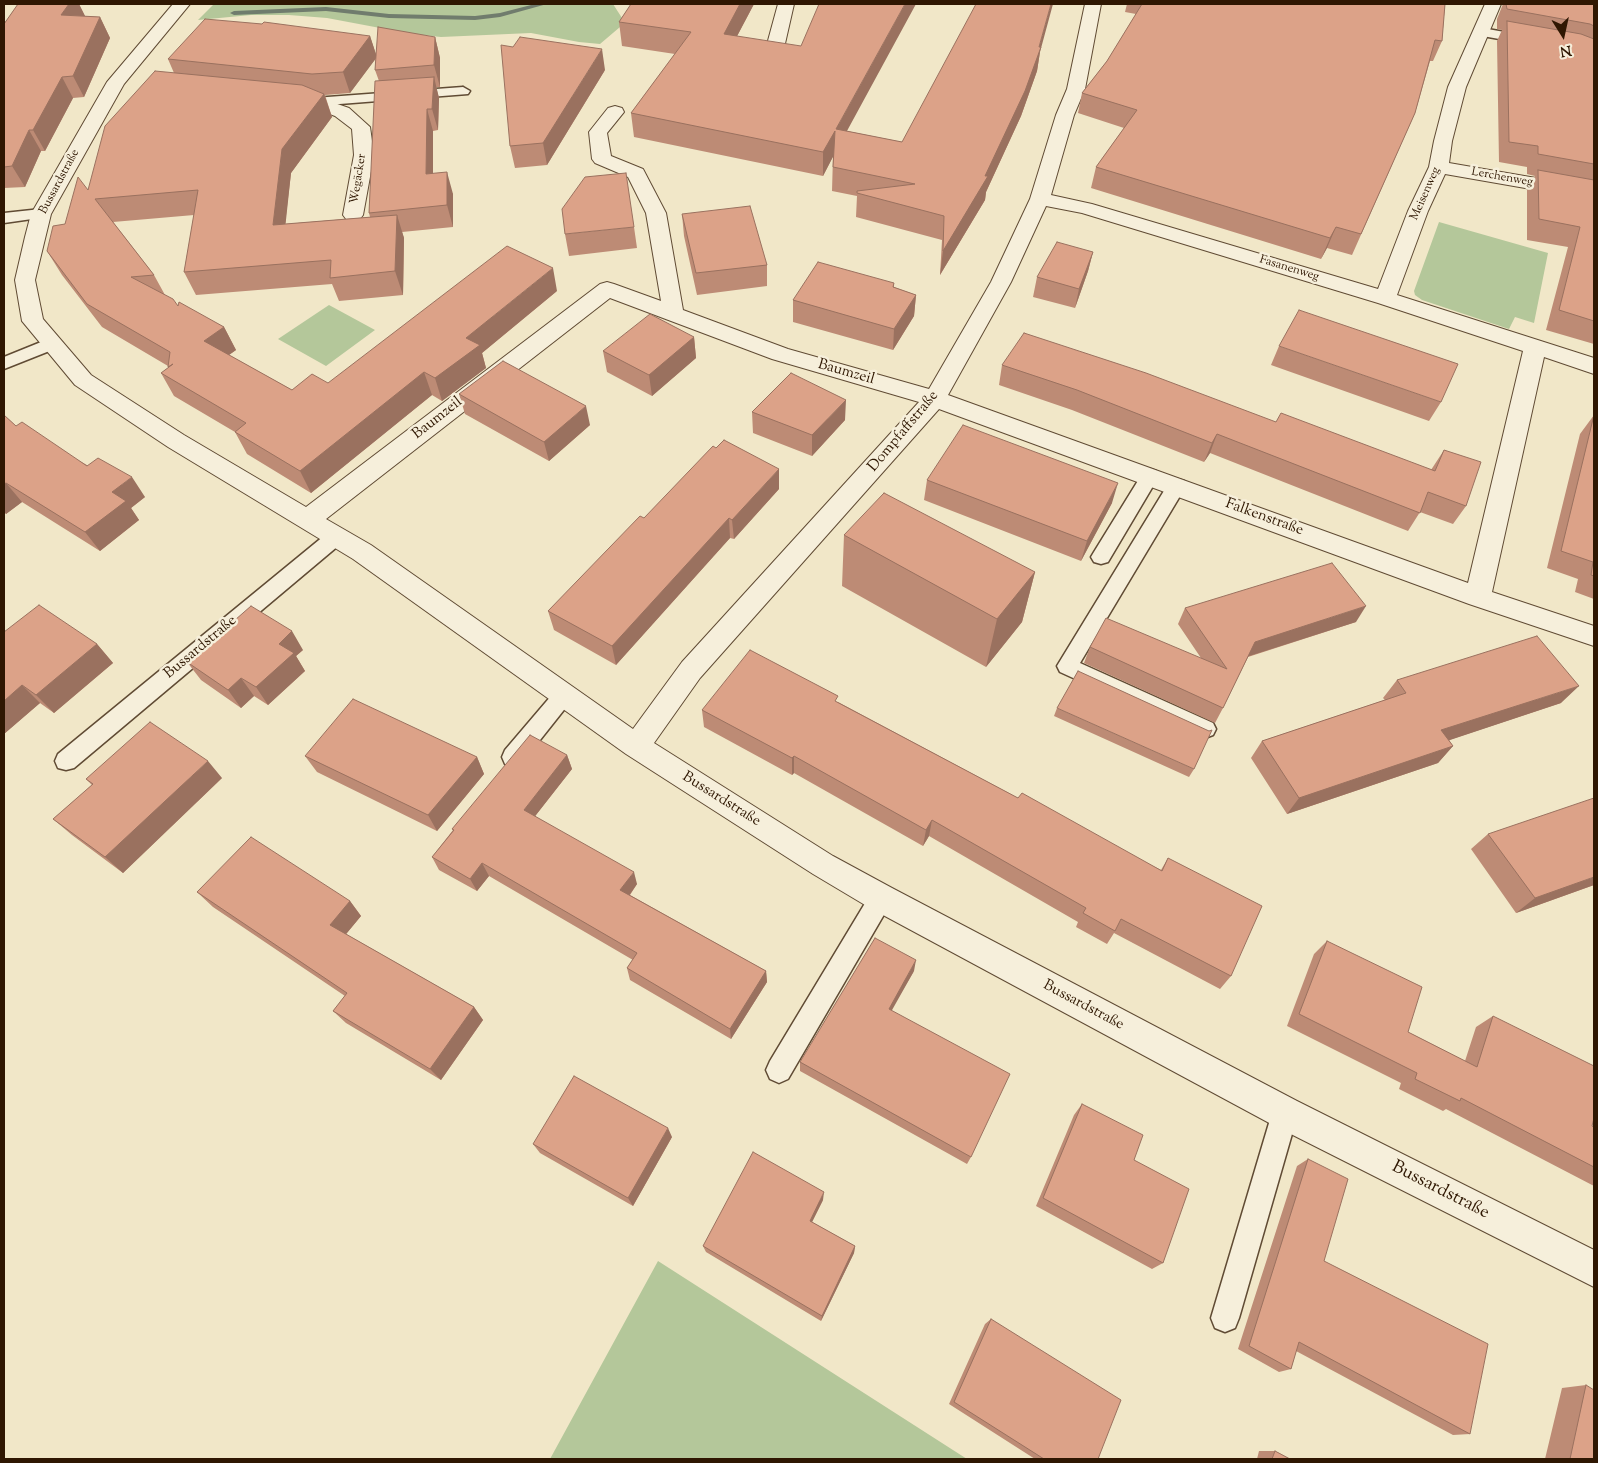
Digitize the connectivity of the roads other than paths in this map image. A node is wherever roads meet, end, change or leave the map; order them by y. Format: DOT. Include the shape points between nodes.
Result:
graph roads {
  1 [pos="182,4"];
  2 [pos="786,4"];
  3 [pos="1093,4"];
  4 [pos="1493,4"];
  5 [pos="1482,32"];
  6 [pos="1537,42"];
  7 [pos="775,48"];
  8 [pos="116,82"];
  9 [pos="136,84"];
  10 [pos="463,91"];
  11 [pos="275,98"];
  12 [pos="314,102"];
  13 [pos="615,112"];
  14 [pos="1439,167"];
  15 [pos="636,173"];
  16 [pos="598,180"];
  17 [pos="1594,194"];
  18 [pos="1040,199"];
  19 [pos="676,211"];
  20 [pos="656,213"];
  21 [pos="42,214"];
  22 [pos="353,215"];
  23 [pos="4,218"];
  24 [pos="1385,298"];
  25 [pos="673,312"];
  26 [pos="51,344"];
  27 [pos="1535,347"];
  28 [pos="4,363"];
  29 [pos="1594,366"];
  30 [pos="935,399"];
  31 [pos="1150,476"];
  32 [pos="1177,486"];
  33 [pos="308,519"];
  34 [pos="337,536"];
  35 [pos="1100,557"];
  36 [pos="1478,597"];
  37 [pos="1594,636"];
  38 [pos="564,695"];
  39 [pos="1205,729"];
  40 [pos="636,746"];
  41 [pos="66,761"];
  42 [pos="501,772"];
  43 [pos="881,898"];
  44 [pos="779,1070"];
  45 [pos="1286,1113"];
  46 [pos="1594,1269"];
  47 [pos="1225,1318"];
  1 -- 8 [label="street, Bussardstraße"];
  2 -- 7 [label="street"];
  3 -- 18 [label="street, Dompfaffstraße" via="1076,90 1065,115"];
  4 -- 5 [label="street, Meisenweg"];
  5 -- 6 [label="lane"];
  5 -- 14 [label="street, Meisenweg" via="1457,87"];
  8 -- 9 [label="street"];
  8 -- 21 [label="street, Bussardstraße"];
  10 -- 12 [label="lane"];
  11 -- 12 [label="street, Wegäcker"];
  12 -- 22 [label="street, Wegäcker" via="342,112 361,127 364,155"];
  13 -- 15 [label="street" via="598,132 602,159"];
  14 -- 17 [label="street, Lerchenweg"];
  14 -- 24 [label="street, Meisenweg" via="1418,211"];
  15 -- 16 [label="street"];
  15 -- 20 [label="street"];
  18 -- 24 [label="street, Fasanenweg" via="1085,208"];
  18 -- 30 [label="street, Dompfaffstraße" via="1001,282"];
  19 -- 20 [label="street"];
  20 -- 25 [label="street"];
  21 -- 23 [label="lane"];
  21 -- 26 [label="street, Bussardstraße" via="25,280 33,321"];
  24 -- 27 [label="street, Fasanenweg"];
  25 -- 30 [label="street, Baumzeil" via="780,354"];
  25 -- 33 [label="street, Baumzeil" via="607,289"];
  26 -- 28 [label="lane"];
  26 -- 33 [label="street, Bussardstraße" via="83,380 176,441"];
  27 -- 29 [label="street, Fasanenweg"];
  27 -- 36 [label="street"];
  30 -- 31 [label="street, Falkenstraße"];
  30 -- 40 [label="street, Dompfaffstraße" via="691,670"];
  31 -- 32 [label="street, Falkenstraße"];
  31 -- 35 [label="lane"];
  32 -- 36 [label="street, Falkenstraße"];
  32 -- 39 [label="lane" via="1067,666"];
  33 -- 34 [label="street, Bussardstraße"];
  34 -- 38 [label="street, Bussardstraße"];
  34 -- 41 [label="lane, Bussardstraße"];
  36 -- 37 [label="street, Falkenstraße"];
  38 -- 40 [label="street, Bussardstraße"];
  38 -- 42 [label="lane"];
  40 -- 43 [label="street, Bussardstraße"];
  43 -- 44 [label="lane"];
  43 -- 45 [label="street, Bussardstraße"];
  45 -- 46 [label="street, Bussardstraße"];
  45 -- 47 [label="lane"];
}
